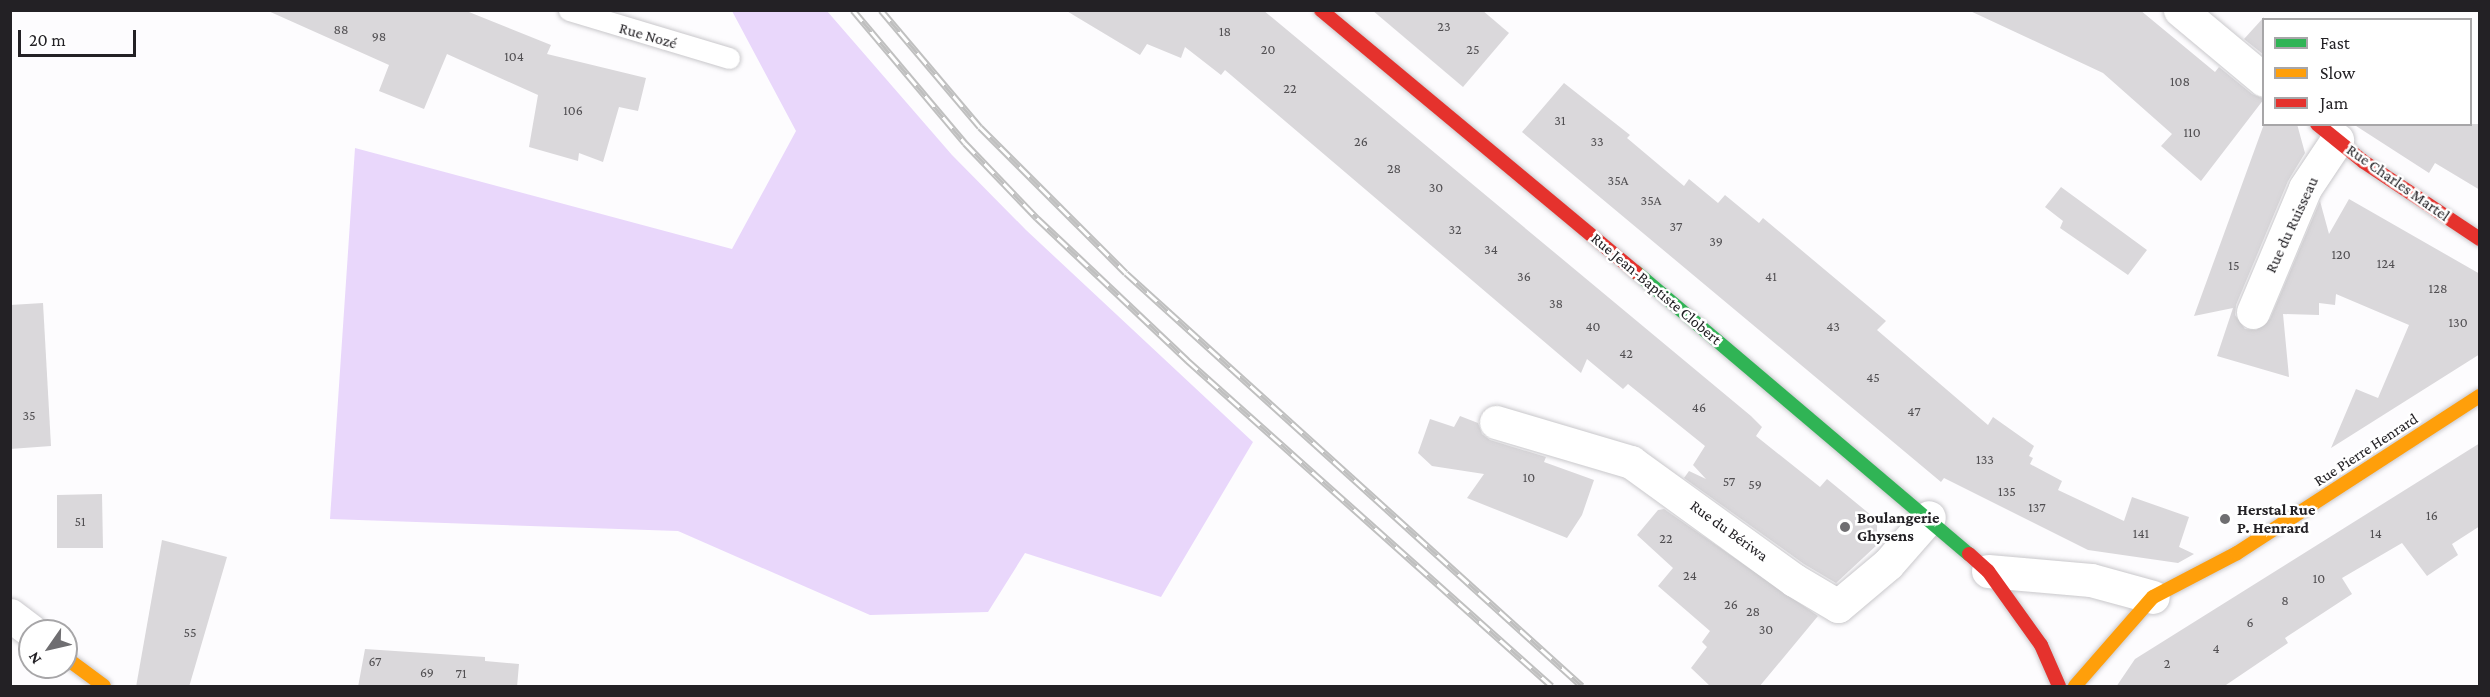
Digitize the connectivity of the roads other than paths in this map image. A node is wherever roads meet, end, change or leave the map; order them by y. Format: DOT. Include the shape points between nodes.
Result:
graph roads {
  1 [pos="569,10"];
  2 [pos="1321,10"];
  3 [pos="2180,10"];
  4 [pos="729,58"];
  5 [pos="2262,78"];
  6 [pos="2327,132"];
  7 [pos="2480,239"];
  8 [pos="2253,312"];
  9 [pos="2480,396"];
  10 [pos="1496,422"];
  11 [pos="1929,517"];
  12 [pos="1988,571"];
  13 [pos="2153,597"];
  14 [pos="78,667"];
  15 [pos="104,687"];
  16 [pos="2059,687"];
  17 [pos="2075,687"];
  1 -- 4 [label="lane, Rue Nozé"];
  2 -- 11 [label="street, Rue Jean-Baptiste Clobert"];
  3 -- 5 [label="street"];
  6 -- 7 [label="street, Rue Charles Martel"];
  6 -- 8 [label="street, Rue du Ruisseau"];
  9 -- 13 [label="street, Rue Pierre Henrard" via="2237,553"];
  10 -- 11 [label="street, Rue du Bériwa" via="1631,462 1794,580 1838,606 1888,564"];
  11 -- 12 [label="street, Rue Jean-Baptiste Clobert"];
  12 -- 13 [label="street" via="2091,580"];
  12 -- 16 [label="street, Rue Jean-Baptiste Clobert" via="2041,645"];
  13 -- 17 [label="street, Rue Pierre Henrard"];
  14 -- 15 [label="street"];
}
